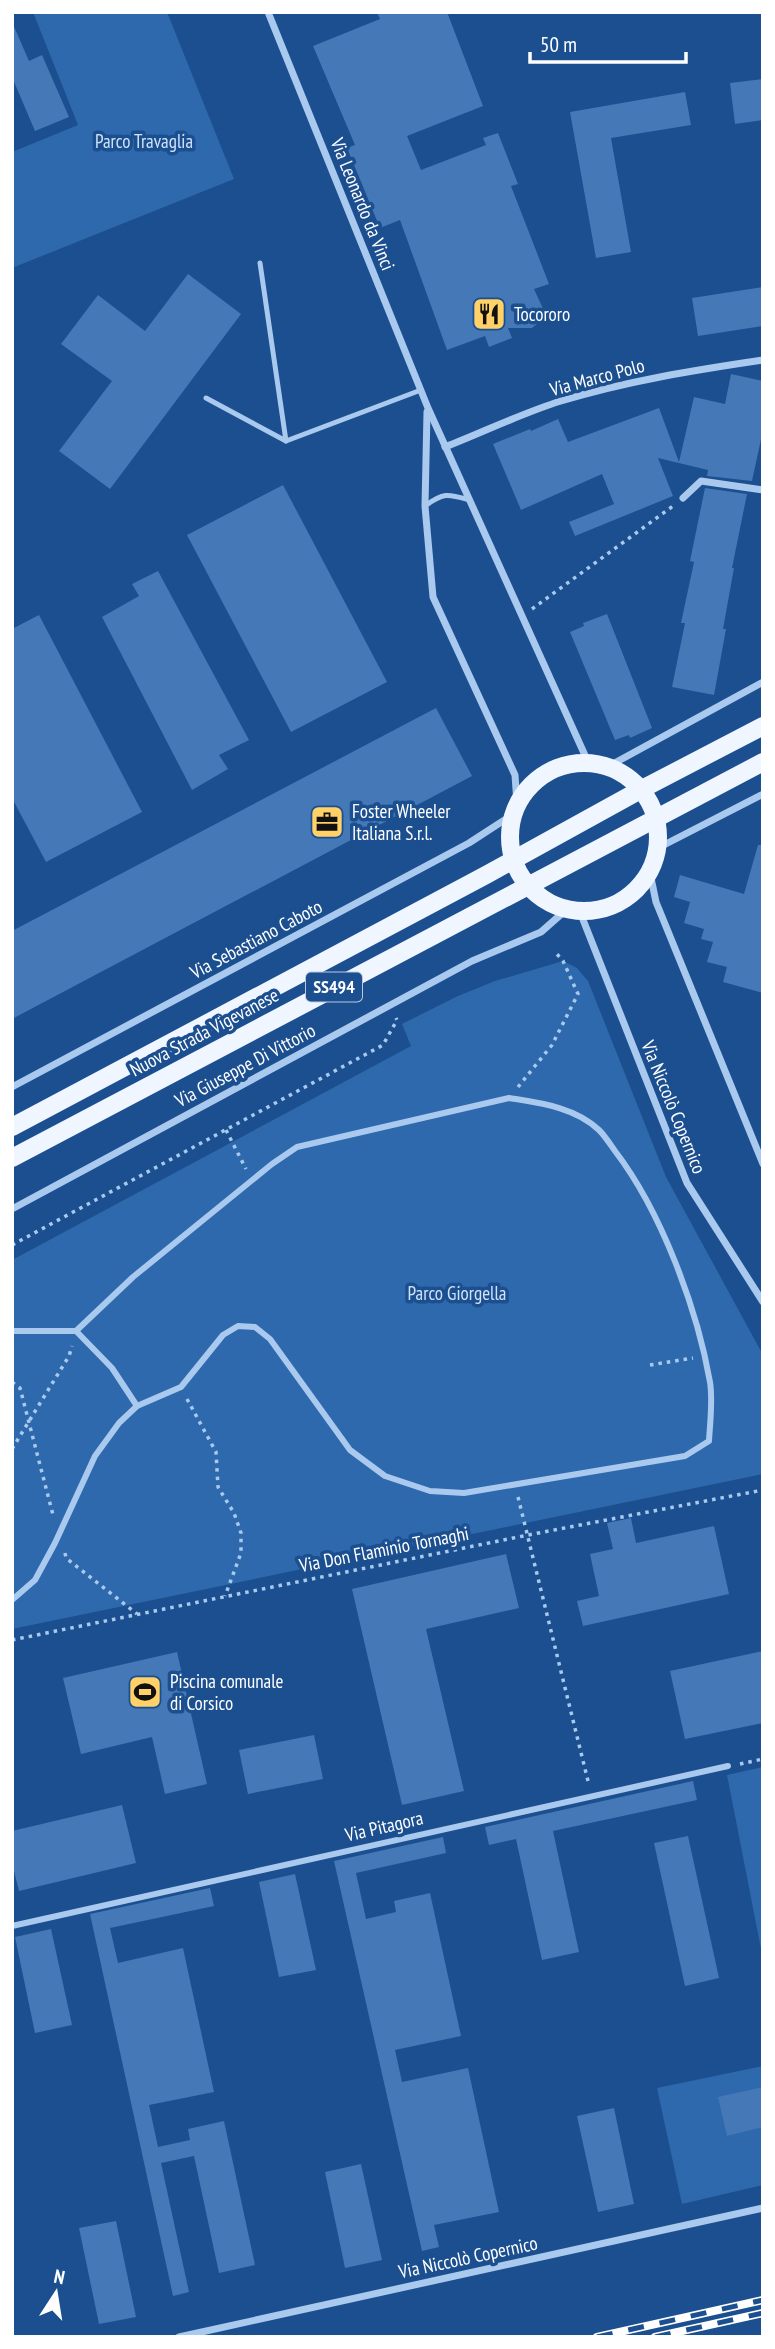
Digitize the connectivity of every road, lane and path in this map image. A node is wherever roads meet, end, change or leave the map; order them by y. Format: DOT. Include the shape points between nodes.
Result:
graph roads {
  1 [pos="268,12"];
  2 [pos="260,263"];
  3 [pos="763,360"];
  4 [pos="421,390"];
  5 [pos="206,398"];
  6 [pos="428,408"];
  7 [pos="286,441"];
  8 [pos="445,447"];
  9 [pos="763,490"];
  10 [pos="683,498"];
  11 [pos="470,500"];
  12 [pos="425,506"];
  13 [pos="522,616"];
  14 [pos="763,682"];
  15 [pos="763,726"];
  16 [pos="588,762"];
  17 [pos="763,762"];
  18 [pos="609,766"];
  19 [pos="642,789"];
  20 [pos="763,794"];
  21 [pos="515,809"];
  22 [pos="656,817"];
  23 [pos="659,848"];
  24 [pos="513,860"];
  25 [pos="650,873"];
  26 [pos="527,885"];
  27 [pos="573,911"];
  28 [pos="555,953"];
  29 [pos="389,1005"];
  30 [pos="12,1087"];
  31 [pos="509,1097"];
  32 [pos="12,1127"];
  33 [pos="226,1130"];
  34 [pos="12,1158"];
  35 [pos="763,1164"];
  36 [pos="252,1181"];
  37 [pos="12,1209"];
  38 [pos="12,1245"];
  39 [pos="763,1302"];
  40 [pos="12,1331"];
  41 [pos="76,1331"];
  42 [pos="704,1356"];
  43 [pos="650,1365"];
  44 [pos="181,1387"];
  45 [pos="137,1406"];
  46 [pos="12,1449"];
  47 [pos="515,1485"];
  48 [pos="763,1490"];
  49 [pos="528,1535"];
  50 [pos="225,1596"];
  51 [pos="12,1600"];
  52 [pos="12,1640"];
  53 [pos="763,1759"];
  54 [pos="728,1766"];
  55 [pos="592,1796"];
  56 [pos="12,1926"];
  57 [pos="763,2208"];
  58 [pos="179,2337"];
  1 -- 4 [label="street, Via Leonardo da Vinci"];
  2 -- 7 [label="lane"];
  3 -- 8 [label="street, Via Marco Polo" via="559,401"];
  4 -- 6 [label="street, Via Leonardo da Vinci"];
  4 -- 7 [label="lane"];
  5 -- 7 [label="lane"];
  6 -- 8 [label="street, Via Leonardo da Vinci"];
  6 -- 12 [label="street, Via Leonardo da Vinci"];
  8 -- 11 [label="street, Via Leonardo da Vinci"];
  9 -- 10 [label="street" via="701,481"];
  10 -- 13 [label="path"];
  11 -- 12 [label="lane" via="448,494"];
  11 -- 13 [label="street, Via Leonardo da Vinci"];
  12 -- 21 [label="street, Via Leonardo da Vinci" via="433,597 515,775"];
  13 -- 16 [label="street, Via Leonardo da Vinci"];
  14 -- 18 [label="street"];
  15 -- 19 [label="main road, Nuova Strada Vigevanese / SS494"];
  16 -- 18 [label="main road"];
  16 -- 21 [label="main road" via="546,772 526,789"];
  17 -- 22 [label="main road, Nuova Strada Vigevanese / SS494"];
  18 -- 19 [label="main road"];
  19 -- 22 [label="main road"];
  19 -- 24 [label="main road, Nuova Strada Vigevanese / SS494"];
  20 -- 23 [label="street"];
  21 -- 24 [label="main road" via="509,831"];
  21 -- 30 [label="street, Via Sebastiano Caboto" via="469,843"];
  22 -- 23 [label="main road"];
  22 -- 26 [label="main road, Nuova Strada Vigevanese / SS494"];
  23 -- 25 [label="main road"];
  24 -- 26 [label="main road"];
  24 -- 32 [label="main road, Nuova Strada Vigevanese / SS494"];
  25 -- 27 [label="main road" via="639,889 618,904 592,912"];
  25 -- 35 [label="street" via="656,902"];
  26 -- 27 [label="main road" via="542,899"];
  26 -- 34 [label="main road, Nuova Strada Vigevanese / SS494"];
  27 -- 29 [label="street, Via Giuseppe Di Vittorio" via="541,932 472,961"];
  27 -- 39 [label="street, Via Niccolò Copernico" via="687,1183"];
  28 -- 31 [label="path" via="578,995 552,1045"];
  29 -- 33 [label="path" via="397,1020 383,1045"];
  29 -- 37 [label="street, Via Giuseppe Di Vittorio"];
  31 -- 36 [label="street" via="297,1147"];
  31 -- 42 [label="street" via="571,1111 598,1129 628,1167 652,1207 693,1310"];
  33 -- 36 [label="path"];
  33 -- 38 [label="path"];
  36 -- 41 [label="street" via="133,1277"];
  40 -- 41 [label="street"];
  41 -- 45 [label="street" via="112,1368"];
  41 -- 46 [label="path" via="69,1356"];
  42 -- 43 [label="path"];
  42 -- 47 [label="street" via="710,1384 709,1441 685,1456"];
  44 -- 45 [label="street"];
  44 -- 47 [label="street" via="223,1335 238,1326 256,1327 270,1339 350,1450 385,1476 430,1491 464,1493"];
  44 -- 50 [label="path" via="216,1452 218,1487 241,1533 241,1553"];
  45 -- 51 [label="street" via="95,1455 36,1580"];
  47 -- 49 [label="path"];
  48 -- 49 [label="path, Via Don Flaminio Tornaghi"];
  49 -- 50 [label="path, Via Don Flaminio Tornaghi"];
  49 -- 55 [label="path"];
  50 -- 52 [label="path, Via Don Flaminio Tornaghi"];
  53 -- 54 [label="path"];
  54 -- 55 [label="street, Via Pitagora"];
  55 -- 56 [label="street, Via Pitagora"];
  57 -- 58 [label="street, Via Niccolò Copernico"];
}
